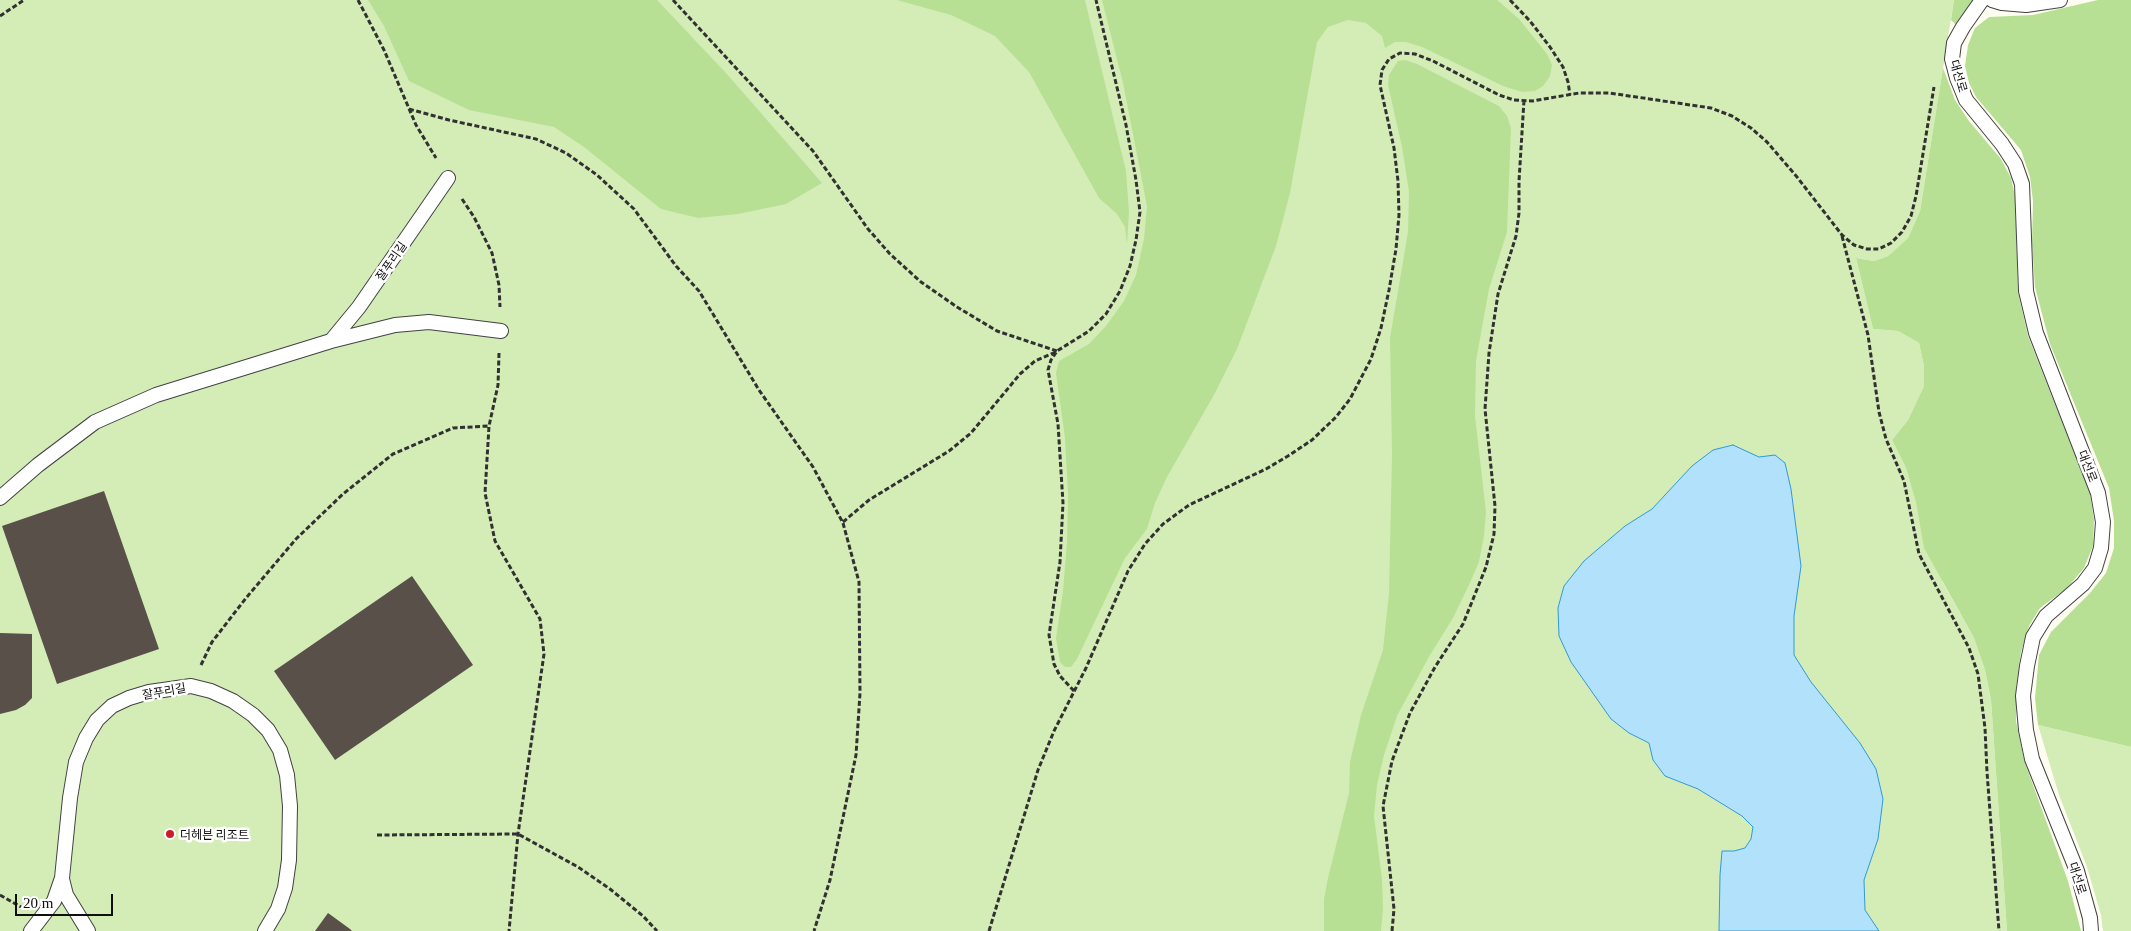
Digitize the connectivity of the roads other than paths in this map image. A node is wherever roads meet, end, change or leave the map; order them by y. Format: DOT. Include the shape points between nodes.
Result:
graph roads {
  1 [pos="1982,0"];
  2 [pos="1992,0"];
  3 [pos="2060,0"];
  4 [pos="448,178"];
  5 [pos="501,331"];
  6 [pos="330,341"];
  7 [pos="0,498"];
  8 [pos="62,878"];
  9 [pos="31,931"];
  10 [pos="88,931"];
  11 [pos="265,931"];
  12 [pos="2091,931"];
  1 -- 12 [label="lane, 대선로" via="1962,27 1954,43 1952,59 1966,100 2002,144 2015,164 2022,184 2026,291 2036,333 2098,493 2103,522 2095,568 2083,584 2046,616 2033,638 2023,696 2032,759 2076,871"];
  2 -- 3 [label="lane" via="2002,4 2026,5"];
  4 -- 6 [label="lane, 잘푸리길" via="359,307"];
  5 -- 6 [label="lane" via="429,322 395,324"];
  6 -- 7 [label="lane" via="156,396 95,422"];
  8 -- 9 [label="lane, 잘푸리길" via="54,902"];
  8 -- 10 [label="lane, 잘푸리길" via="70,904"];
  8 -- 11 [label="lane, 잘푸리길" via="76,762 98,720 112,706 149,692 191,686 211,691 233,701 268,730 280,750 287,775 289,860 278,909"];
}
